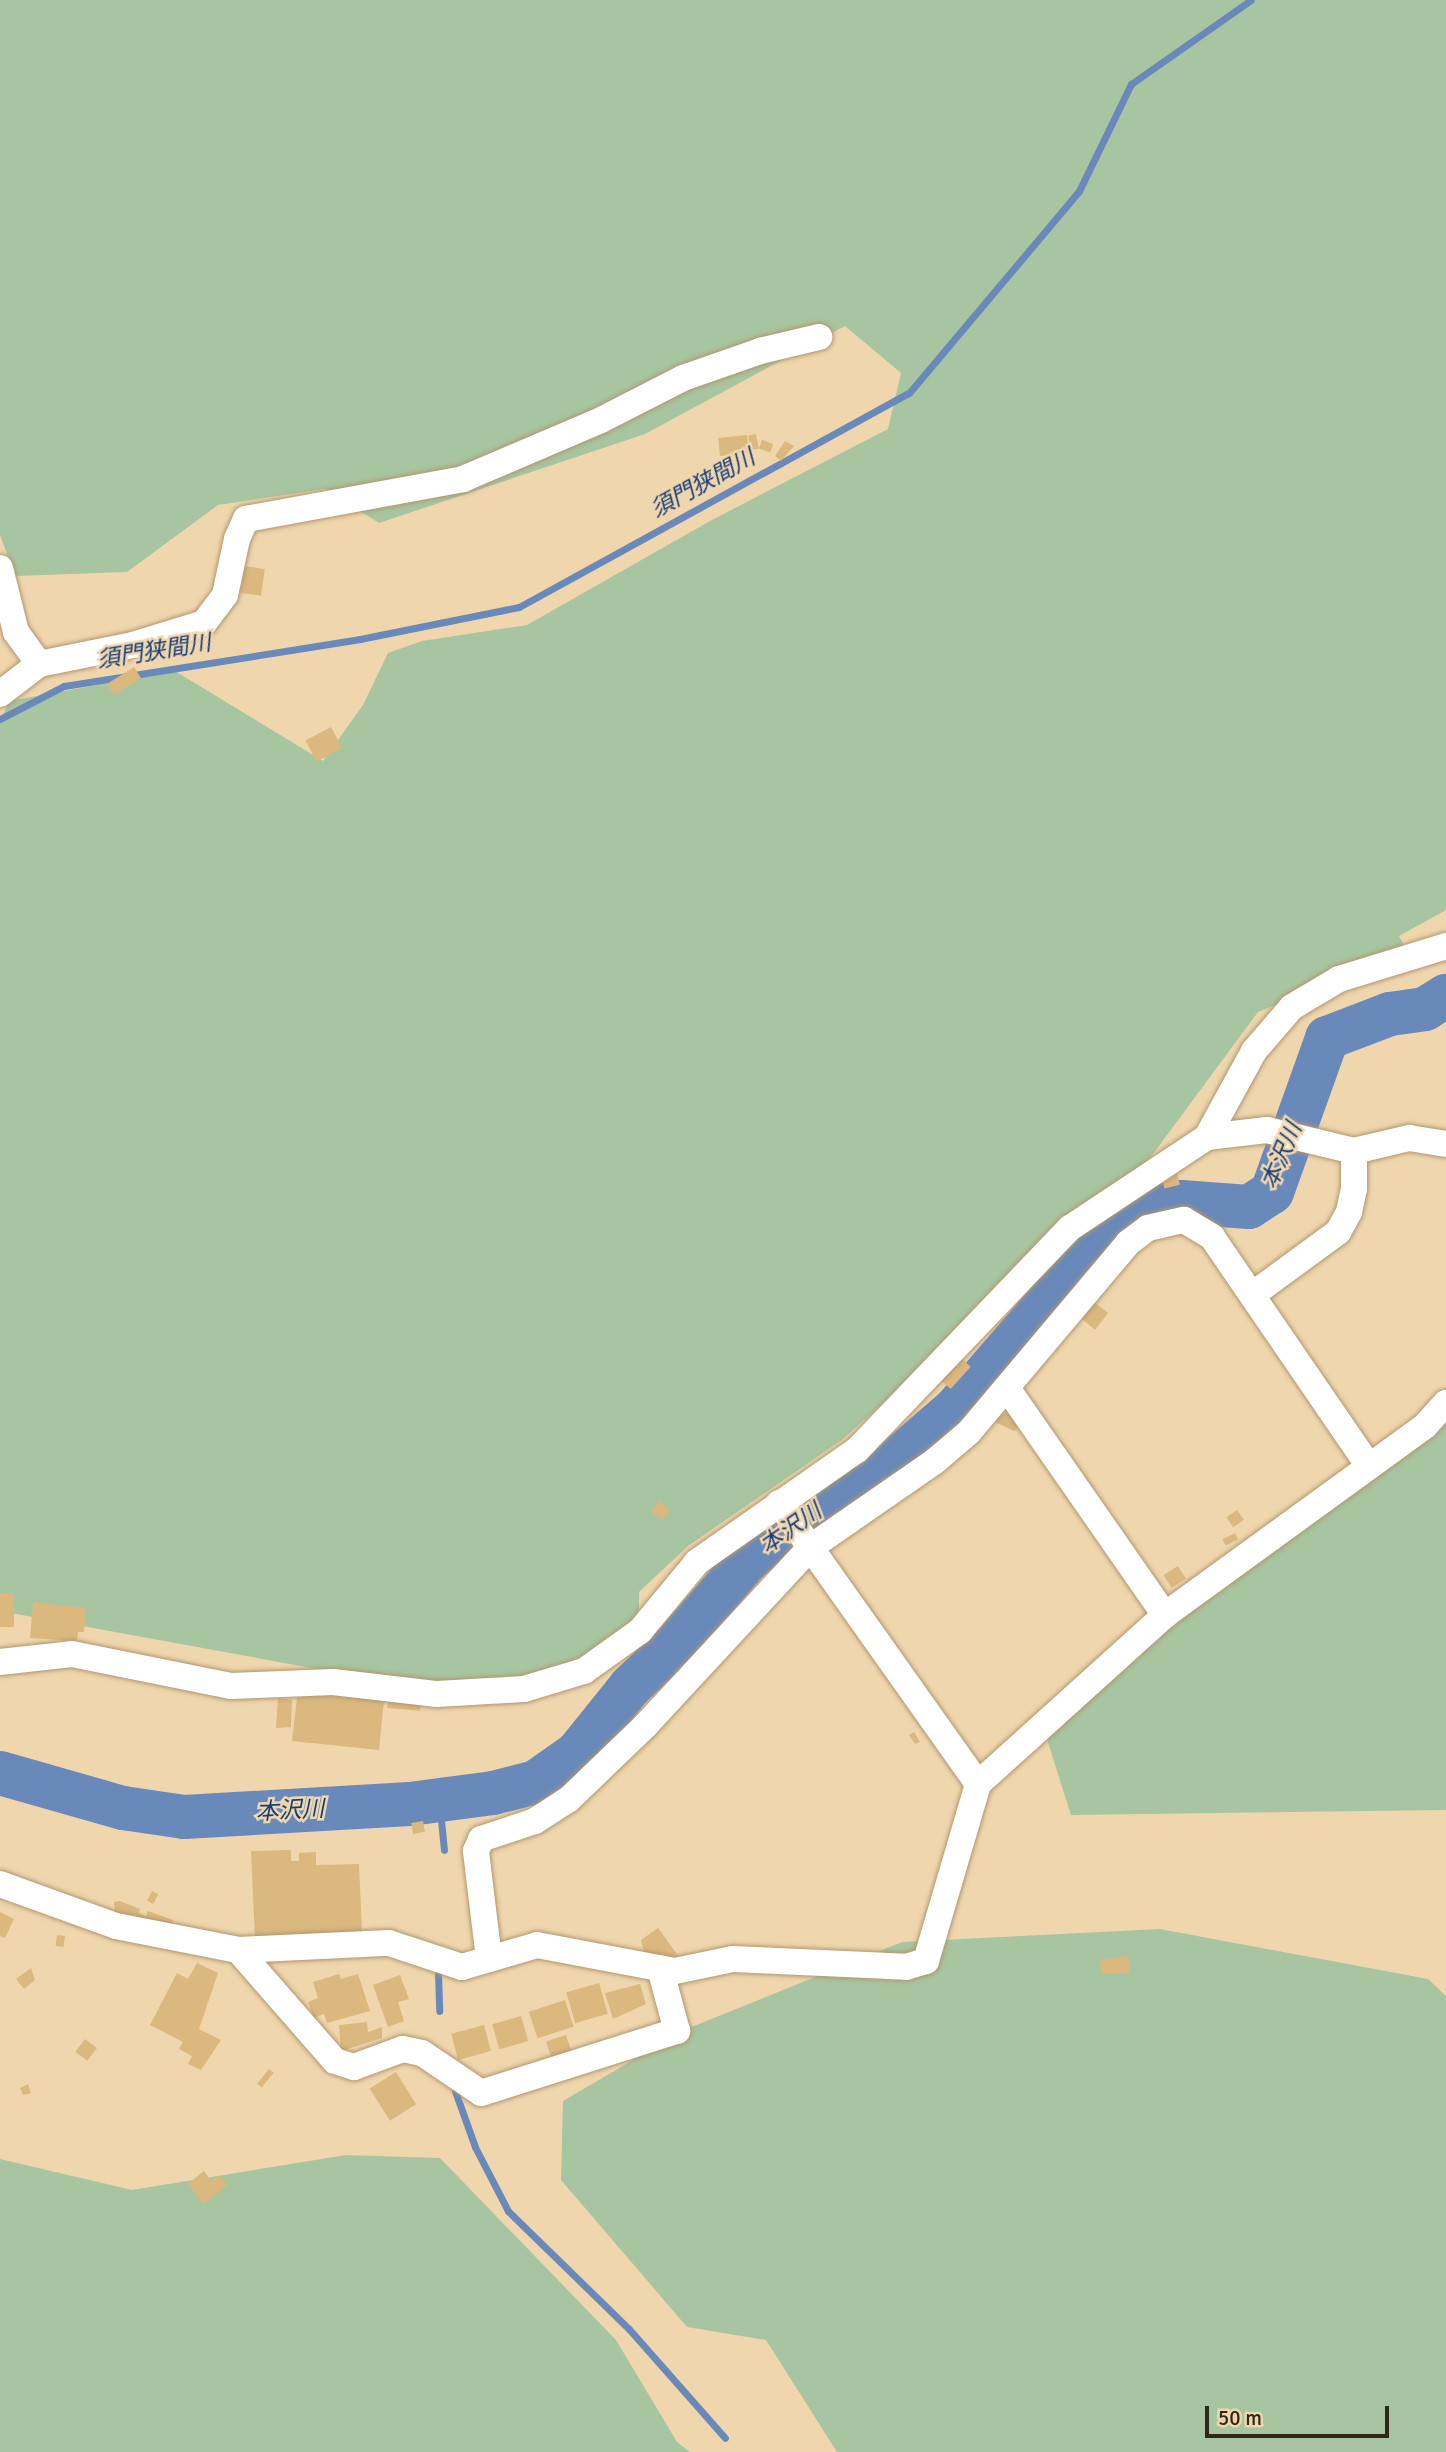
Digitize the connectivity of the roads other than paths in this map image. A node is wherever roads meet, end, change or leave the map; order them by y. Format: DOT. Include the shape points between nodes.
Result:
graph roads {
  1 [pos="819,337"];
  2 [pos="0,568"];
  3 [pos="39,664"];
  4 [pos="0,694"];
  5 [pos="1446,946"];
  6 [pos="1207,1137"];
  7 [pos="1446,1144"];
  8 [pos="1354,1151"];
  9 [pos="1252,1295"];
  10 [pos="1007,1388"];
  11 [pos="1446,1403"];
  12 [pos="1369,1466"];
  13 [pos="779,1503"];
  14 [pos="811,1547"];
  15 [pos="1165,1615"];
  16 [pos="0,1662"];
  17 [pos="978,1784"];
  18 [pos="0,1884"];
  19 [pos="238,1950"];
  20 [pos="489,1959"];
  21 [pos="660,1968"];
  1 -- 3 [label="street" via="760,351 683,378 601,420 463,479 246,519 225,595 204,622 133,645"];
  2 -- 3 [label="street" via="16,632"];
  3 -- 4 [label="street"];
  5 -- 6 [label="street" via="1339,979 1292,1007 1254,1051"];
  6 -- 8 [label="street" via="1266,1130"];
  6 -- 13 [label="street" via="1070,1228 858,1450"];
  7 -- 8 [label="street" via="1409,1138"];
  8 -- 9 [label="street" via="1354,1189 1349,1212 1338,1231"];
  9 -- 10 [label="street" via="1199,1226 1168,1220 1128,1243"];
  9 -- 12 [label="street"];
  10 -- 14 [label="street" via="935,1461"];
  10 -- 15 [label="street"];
  11 -- 12 [label="street" via="1425,1426"];
  12 -- 15 [label="street"];
  13 -- 14 [label="street"];
  13 -- 16 [label="street" via="697,1562 640,1631 584,1671 524,1689 438,1694 333,1682 231,1686 72,1654"];
  14 -- 17 [label="street"];
  14 -- 20 [label="street" via="646,1725 569,1799 535,1821 481,1839 476,1851"];
  15 -- 17 [label="street"];
  17 -- 21 [label="street" via="926,1961 906,1967 733,1959 676,1971"];
  18 -- 19 [label="street" via="116,1926"];
  19 -- 20 [label="street" via="389,1944 462,1967"];
  19 -- 21 [label="street" via="335,2061 354,2067 402,2049 422,2053 481,2093 677,2031"];
  20 -- 21 [label="street" via="537,1945"];
}
